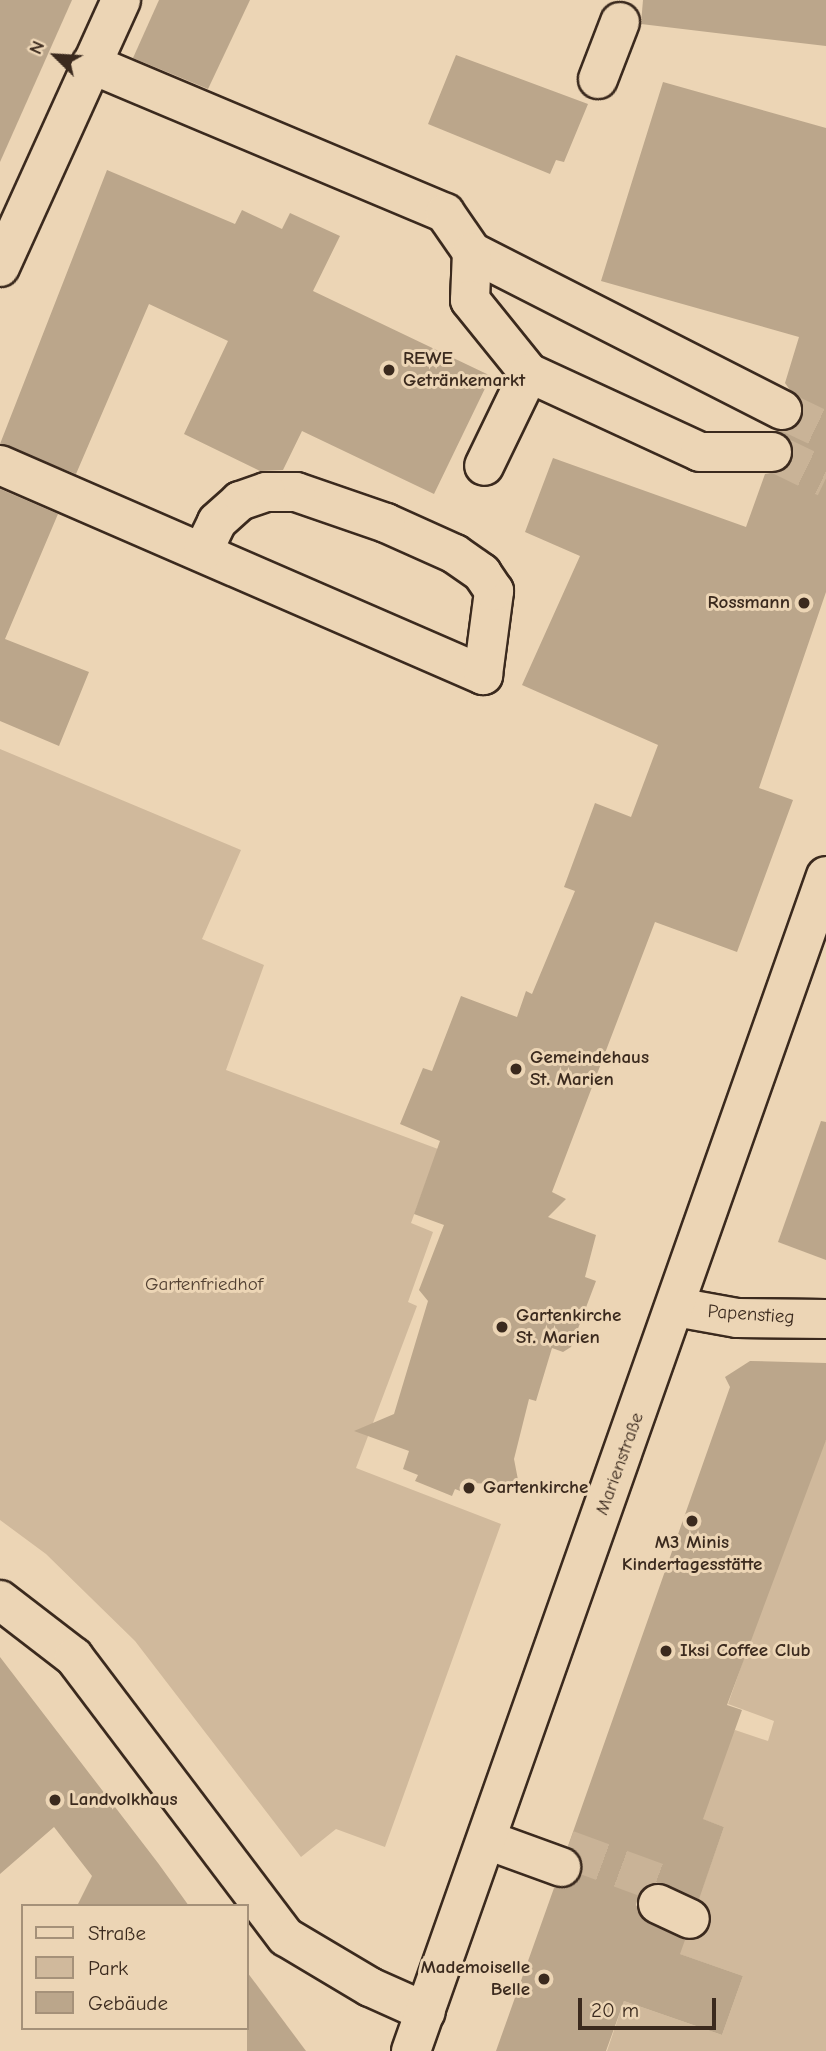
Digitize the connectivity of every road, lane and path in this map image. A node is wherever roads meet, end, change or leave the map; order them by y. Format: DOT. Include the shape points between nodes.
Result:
graph roads {
  1 [pos="121,0"];
  2 [pos="620,22"];
  3 [pos="91,64"];
  4 [pos="598,79"];
  5 [pos="472,251"];
  6 [pos="0,267"];
  7 [pos="529,373"];
  8 [pos="782,410"];
  9 [pos="772,452"];
  10 [pos="0,465"];
  11 [pos="484,466"];
  12 [pos="203,551"];
  13 [pos="826,876"];
  14 [pos="676,1307"];
  15 [pos="826,1319"];
  16 [pos="0,1600"];
  17 [pos="490,1831"];
  18 [pos="564,1858"];
  19 [pos="426,2012"];
  20 [pos="411,2051"];
  1 -- 3 [label="main road"];
  2 -- 4 [label="main road"];
  3 -- 5 [label="main road" via="445,212"];
  3 -- 6 [label="main road"];
  5 -- 7 [label="main road" via="470,300"];
  5 -- 8 [label="main road"];
  7 -- 9 [label="main road" via="700,452"];
  7 -- 11 [label="main road"];
  10 -- 12 [label="main road"];
  12 -- 12 [label="main road" via="217,522 240,501 266,492 296,492 386,523 455,554 482,573 494,591 483,675"];
  13 -- 14 [label="main road, Marienstraße"];
  14 -- 15 [label="main road, Papenstieg" via="737,1318"];
  14 -- 17 [label="main road, Marienstraße"];
  16 -- 19 [label="main road" via="74,1657 286,1937 370,1987"];
  17 -- 18 [label="main road"];
  17 -- 19 [label="main road, Marienstraße"];
  19 -- 20 [label="main road, Marienstraße"];
}
